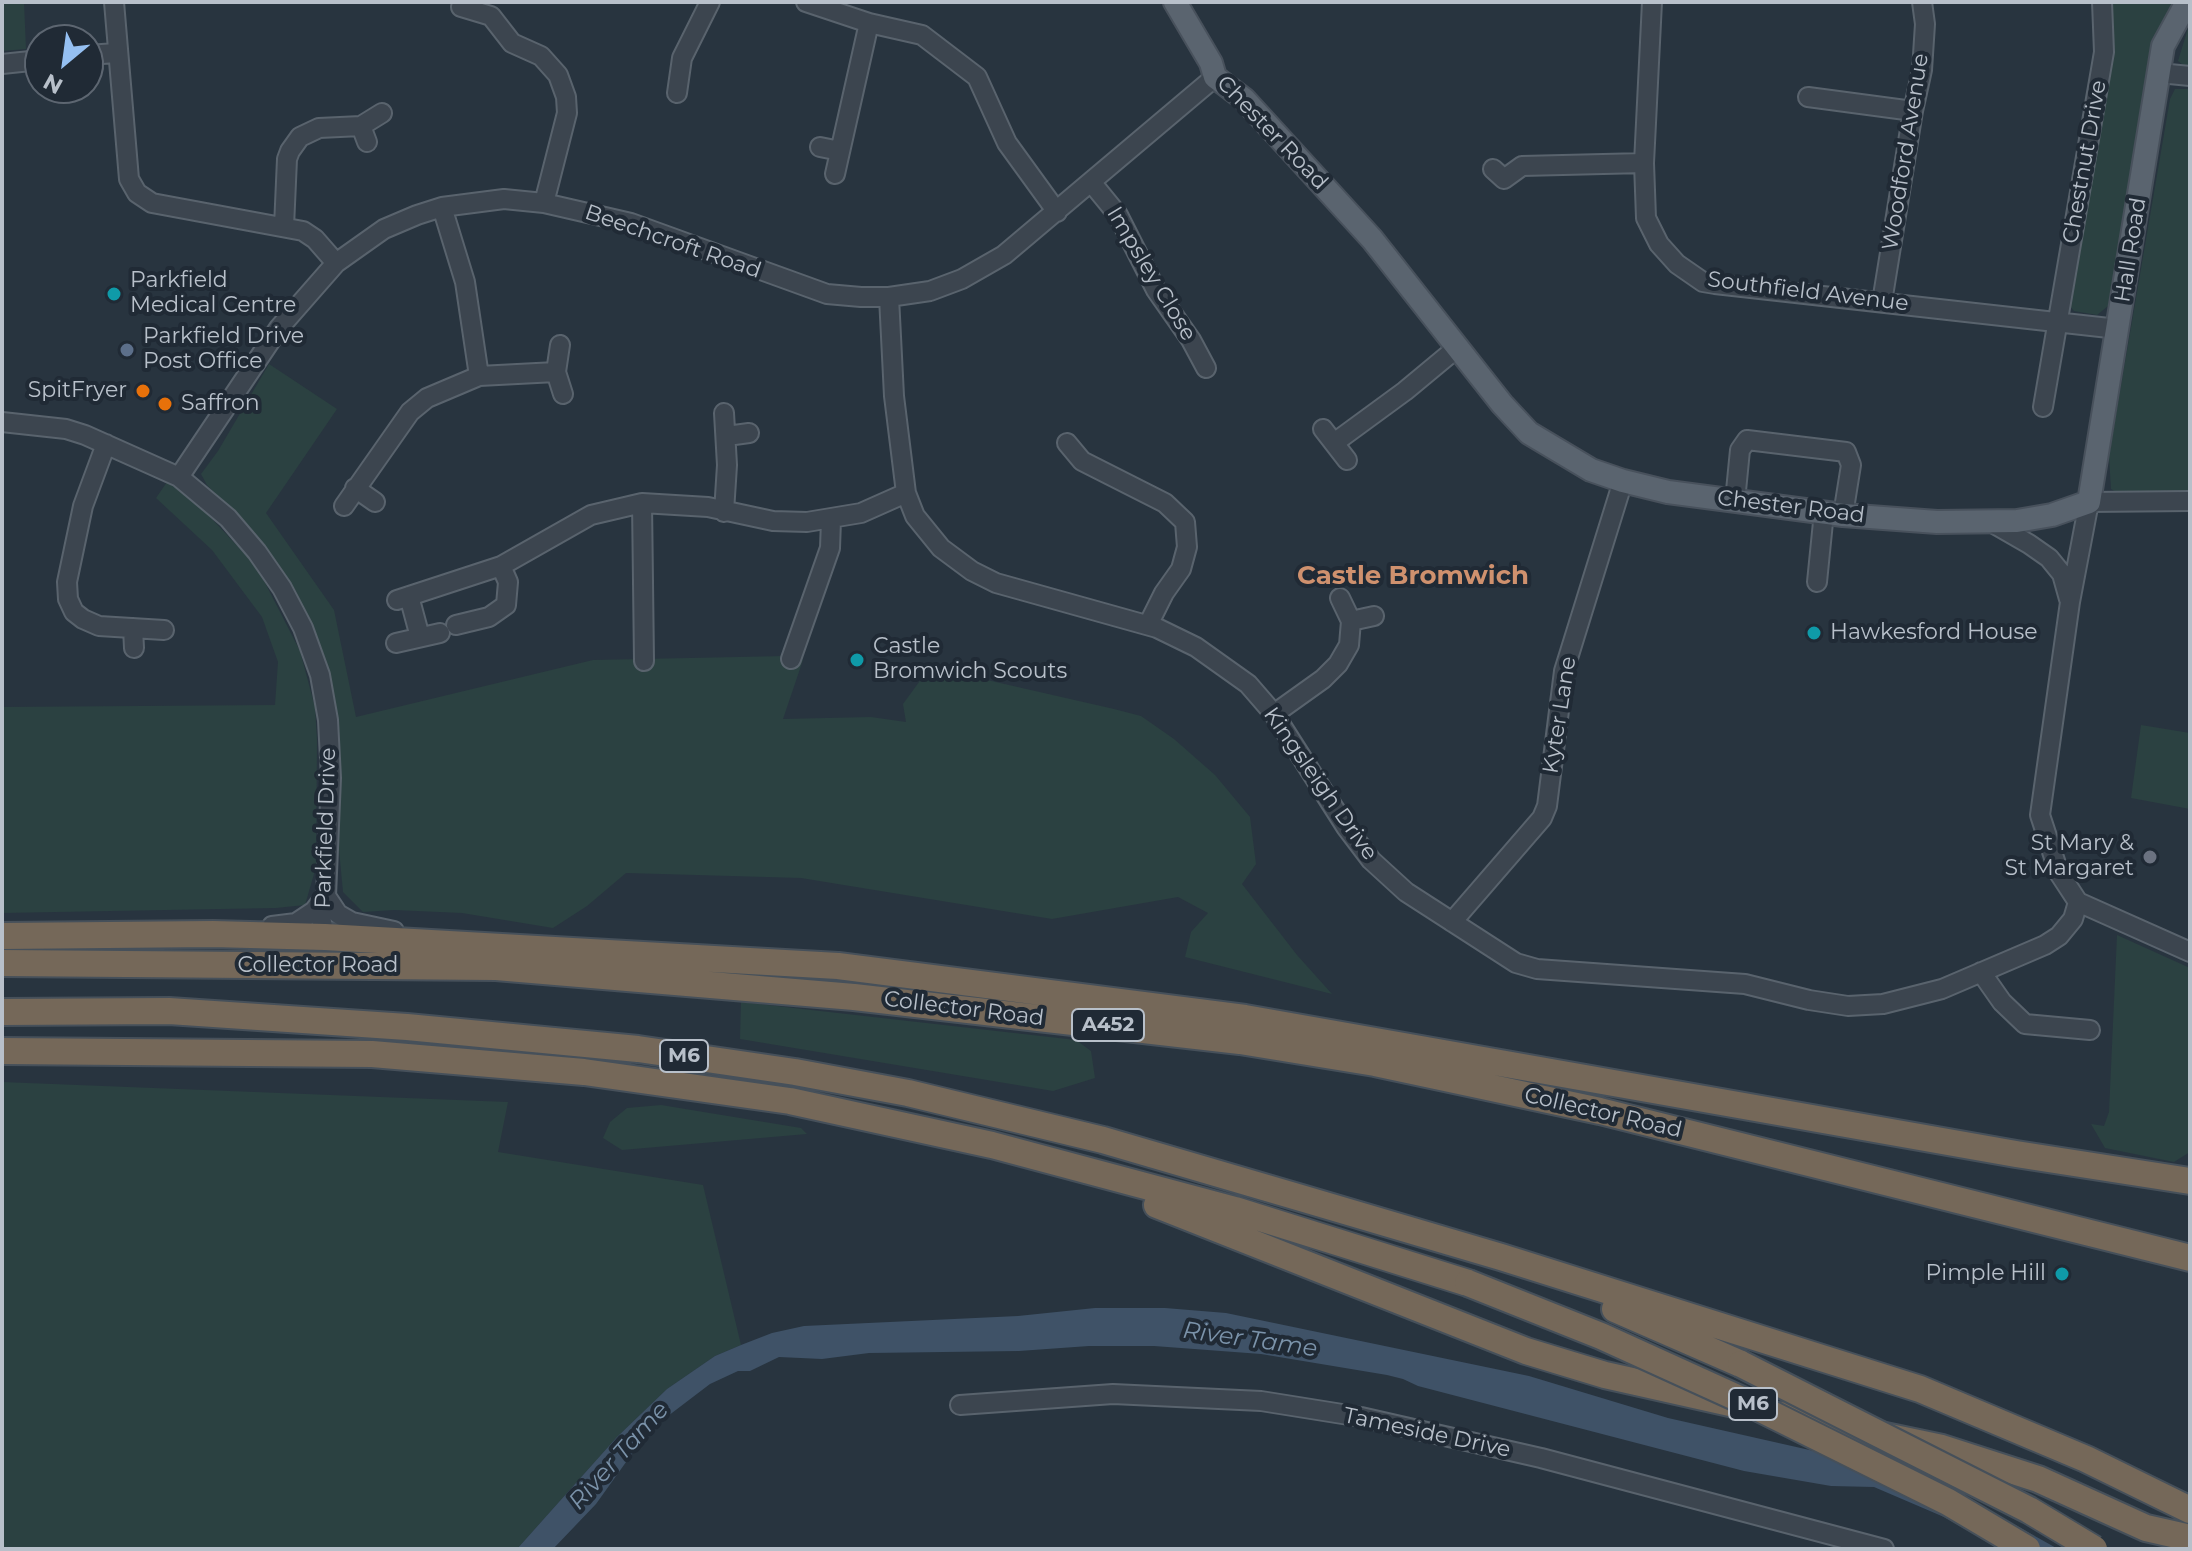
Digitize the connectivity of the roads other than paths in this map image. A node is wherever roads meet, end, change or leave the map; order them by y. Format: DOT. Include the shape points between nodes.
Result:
graph roads {
  1 [pos="114,2"];
  2 [pos="710,2"];
  3 [pos="806,2"];
  4 [pos="1175,2"];
  5 [pos="1652,2"];
  6 [pos="1922,2"];
  7 [pos="2102,2"];
  8 [pos="2187,2"];
  9 [pos="461,7"];
  10 [pos="496,9"];
  11 [pos="869,23"];
  12 [pos="116,53"];
  13 [pos="104,54"];
  14 [pos="24,62"];
  15 [pos="2,64"];
  16 [pos="2159,73"];
  17 [pos="2190,76"];
  18 [pos="1215,77"];
  19 [pos="677,93"];
  20 [pos="1807,97"];
  21 [pos="1913,111"];
  22 [pos="382,113"];
  23 [pos="820,147"];
  24 [pos="840,151"];
  25 [pos="1644,163"];
  26 [pos="1493,169"];
  27 [pos="835,174"];
  28 [pos="1091,182"];
  29 [pos="544,203"];
  30 [pos="442,207"];
  31 [pos="1057,212"];
  32 [pos="284,227"];
  33 [pos="336,263"];
  34 [pos="889,297"];
  35 [pos="1882,302"];
  36 [pos="2058,322"];
  37 [pos="2118,329"];
  38 [pos="560,345"];
  39 [pos="1458,347"];
  40 [pos="1206,368"];
  41 [pos="556,372"];
  42 [pos="479,376"];
  43 [pos="563,394"];
  44 [pos="2043,407"];
  45 [pos="724,413"];
  46 [pos="2,422"];
  47 [pos="749,433"];
  48 [pos="727,436"];
  49 [pos="1067,443"];
  50 [pos="106,444"];
  51 [pos="1347,460"];
  52 [pos="179,477"];
  53 [pos="1623,481"];
  54 [pos="355,488"];
  55 [pos="906,493"];
  56 [pos="1735,501"];
  57 [pos="2190,501"];
  58 [pos="375,502"];
  59 [pos="2089,502"];
  60 [pos="642,503"];
  61 [pos="344,506"];
  62 [pos="724,512"];
  63 [pos="1834,514"];
  64 [pos="831,520"];
  65 [pos="1989,521"];
  66 [pos="501,566"];
  67 [pos="1817,582"];
  68 [pos="1340,598"];
  69 [pos="2070,602"];
  70 [pos="1374,616"];
  71 [pos="1351,621"];
  72 [pos="1148,625"];
  73 [pos="133,628"];
  74 [pos="164,630"];
  75 [pos="420,637"];
  76 [pos="396,643"];
  77 [pos="134,648"];
  78 [pos="791,659"];
  79 [pos="644,661"];
  80 [pos="1274,714"];
  81 [pos="326,896"];
  82 [pos="2078,902"];
  83 [pos="1452,922"];
  84 [pos="213,934"];
  85 [pos="2,936"];
  86 [pos="325,937"];
  87 [pos="440,942"];
  88 [pos="2190,952"];
  89 [pos="2,963"];
  90 [pos="496,967"];
  91 [pos="1981,972"];
  92 [pos="2,1012"];
  93 [pos="2090,1030"];
  94 [pos="2,1051"];
  95 [pos="992,1145"];
  96 [pos="2190,1181"];
  97 [pos="1348,1212"];
  98 [pos="2190,1258"];
  99 [pos="960,1405"];
  100 [pos="2190,1510"];
  101 [pos="2190,1538"];
  102 [pos="1884,1549"];
  103 [pos="2027,1549"];
  104 [pos="2094,1549"];
  1 -- 12 [label="street"];
  2 -- 19 [label="street" via="682,58"];
  3 -- 11 [label="street"];
  4 -- 18 [label="main road, Chester Road"];
  5 -- 25 [label="street, Southfield Avenue"];
  6 -- 21 [label="street, Woodford Avenue" via="1922,70"];
  7 -- 36 [label="street, Chestnut Drive" via="2104,52"];
  8 -- 16 [label="main road, Hall Road" via="2163,46"];
  9 -- 10 [label="street"];
  10 -- 29 [label="street" via="512,43 541,56 558,75 566,97 567,113"];
  11 -- 24 [label="street"];
  11 -- 31 [label="street" via="922,35 977,77 1007,143"];
  12 -- 13 [label="street"];
  12 -- 32 [label="street" via="129,179 137,193 152,203"];
  14 -- 15 [label="street"];
  16 -- 17 [label="street"];
  16 -- 37 [label="main road, Hall Road"];
  18 -- 28 [label="street, Beechcroft Road"];
  18 -- 39 [label="main road, Chester Road" via="1244,99 1372,239"];
  20 -- 21 [label="street"];
  21 -- 35 [label="street, Woodford Avenue"];
  22 -- 32 [label="street" via="364,134 319,128 300,137 287,159"];
  23 -- 24 [label="street"];
  24 -- 27 [label="street"];
  25 -- 26 [label="street" via="1522,166 1504,179"];
  25 -- 35 [label="street, Southfield Avenue" via="1646,218 1659,244 1703,282"];
  28 -- 31 [label="street, Beechcroft Road"];
  28 -- 40 [label="street, Impsley Close" via="1118,215 1156,290"];
  29 -- 30 [label="street, Beechcroft Road" via="504,199"];
  29 -- 34 [label="street, Beechcroft Road" via="631,223 827,294"];
  30 -- 33 [label="street, Beechcroft Road" via="384,229"];
  30 -- 42 [label="street" via="465,282"];
  31 -- 34 [label="street, Beechcroft Road" via="1004,255 962,279"];
  32 -- 33 [label="street" via="315,239"];
  33 -- 52 [label="street, Beechcroft Road" via="279,328"];
  34 -- 55 [label="street, Kingsleigh Drive"];
  35 -- 36 [label="street, Southfield Avenue"];
  36 -- 37 [label="street, Southfield Avenue"];
  36 -- 44 [label="street, Chestnut Drive"];
  37 -- 59 [label="main road, Hall Road"];
  38 -- 41 [label="street"];
  39 -- 51 [label="street" via="1405,391 1328,436"];
  39 -- 53 [label="main road, Chester Road" via="1529,433 1591,470"];
  41 -- 42 [label="street"];
  41 -- 43 [label="street"];
  42 -- 54 [label="street" via="427,398 410,412"];
  45 -- 48 [label="street"];
  46 -- 50 [label="street, Parkfield Drive" via="66,429"];
  47 -- 48 [label="street"];
  48 -- 62 [label="street"];
  49 -- 72 [label="street" via="1082,461 1165,503 1185,522 1187,547 1181,569"];
  50 -- 52 [label="street, Parkfield Drive"];
  50 -- 73 [label="street" via="83,506 68,599 83,619 99,626"];
  52 -- 81 [label="street, Parkfield Drive" via="228,518 257,552 282,588 320,675 331,778"];
  53 -- 56 [label="main road, Chester Road"];
  53 -- 83 [label="street, Kyter Lane" via="1564,671 1547,806 1537,825"];
  54 -- 58 [label="street"];
  54 -- 61 [label="street"];
  55 -- 64 [label="street"];
  55 -- 72 [label="street, Kingsleigh Drive" via="915,516 941,548 972,571 996,583"];
  56 -- 63 [label="main road, Chester Road"];
  56 -- 63 [label="street" via="1740,450 1747,440 1846,452 1851,465"];
  57 -- 59 [label="street"];
  59 -- 65 [label="main road, Chester Road" via="2052,515"];
  59 -- 69 [label="street"];
  60 -- 62 [label="street"];
  60 -- 66 [label="street" via="591,515"];
  60 -- 79 [label="street" via="652,633"];
  62 -- 64 [label="street" via="773,521"];
  63 -- 65 [label="main road, Chester Road"];
  63 -- 67 [label="street"];
  64 -- 78 [label="street" via="830,548"];
  65 -- 69 [label="street" via="2049,558 2062,574"];
  66 -- 75 [label="street" via="508,582 506,605 489,617"];
  66 -- 75 [label="street" via="403,598"];
  68 -- 71 [label="street"];
  69 -- 82 [label="street" via="2040,815 2059,873"];
  70 -- 71 [label="street"];
  71 -- 80 [label="street" via="1349,645 1338,664"];
  72 -- 80 [label="street, Kingsleigh Drive" via="1196,647 1248,684"];
  73 -- 74 [label="street"];
  73 -- 77 [label="street"];
  75 -- 76 [label="street"];
  80 -- 83 [label="street, Kingsleigh Drive" via="1371,860 1406,892"];
  81 -- 84 [label="street" via="296,923"];
  81 -- 86 [label="street, Parkfield Drive" via="321,917"];
  81 -- 87 [label="street" via="338,914 352,922"];
  82 -- 88 [label="street"];
  82 -- 91 [label="street, Kingsleigh Drive" via="2059,936"];
  83 -- 91 [label="street, Kingsleigh Drive" via="1516,963 1537,969 1745,984 1848,1006 1883,1004 1942,989"];
  84 -- 85 [label="highway, Collector Road / A452"];
  84 -- 86 [label="highway, Collector Road / A452"];
  86 -- 87 [label="highway, Collector Road / A452"];
  86 -- 90 [label="highway" via="346,951 455,955"];
  87 -- 96 [label="highway, Collector Road / A452" via="838,966 1245,1018"];
  89 -- 90 [label="highway, Collector Road / A452"];
  90 -- 98 [label="highway, Collector Road / A452" via="869,998 1240,1041 1375,1063 1600,1111"];
  91 -- 93 [label="street" via="2025,1024"];
  92 -- 97 [label="highway, M6" via="169,1011 407,1027 638,1049 795,1072 1103,1140"];
  94 -- 95 [label="highway, M6" via="372,1054 584,1072 790,1101"];
  95 -- 101 [label="highway" via="1539,1355 1605,1375 1942,1448 2038,1479 2146,1528"];
  95 -- 103 [label="highway, M6, bridge" via="1235,1210 1468,1283 1755,1406 1948,1502"];
  97 -- 100 [label="highway" via="1920,1389 2086,1459"];
  97 -- 104 [label="highway, M6, bridge" via="1621,1311 1741,1364 2029,1510"];
  99 -- 102 [label="street, Tameside Drive" via="1113,1394 1261,1401 1361,1417 1541,1458"];
}
